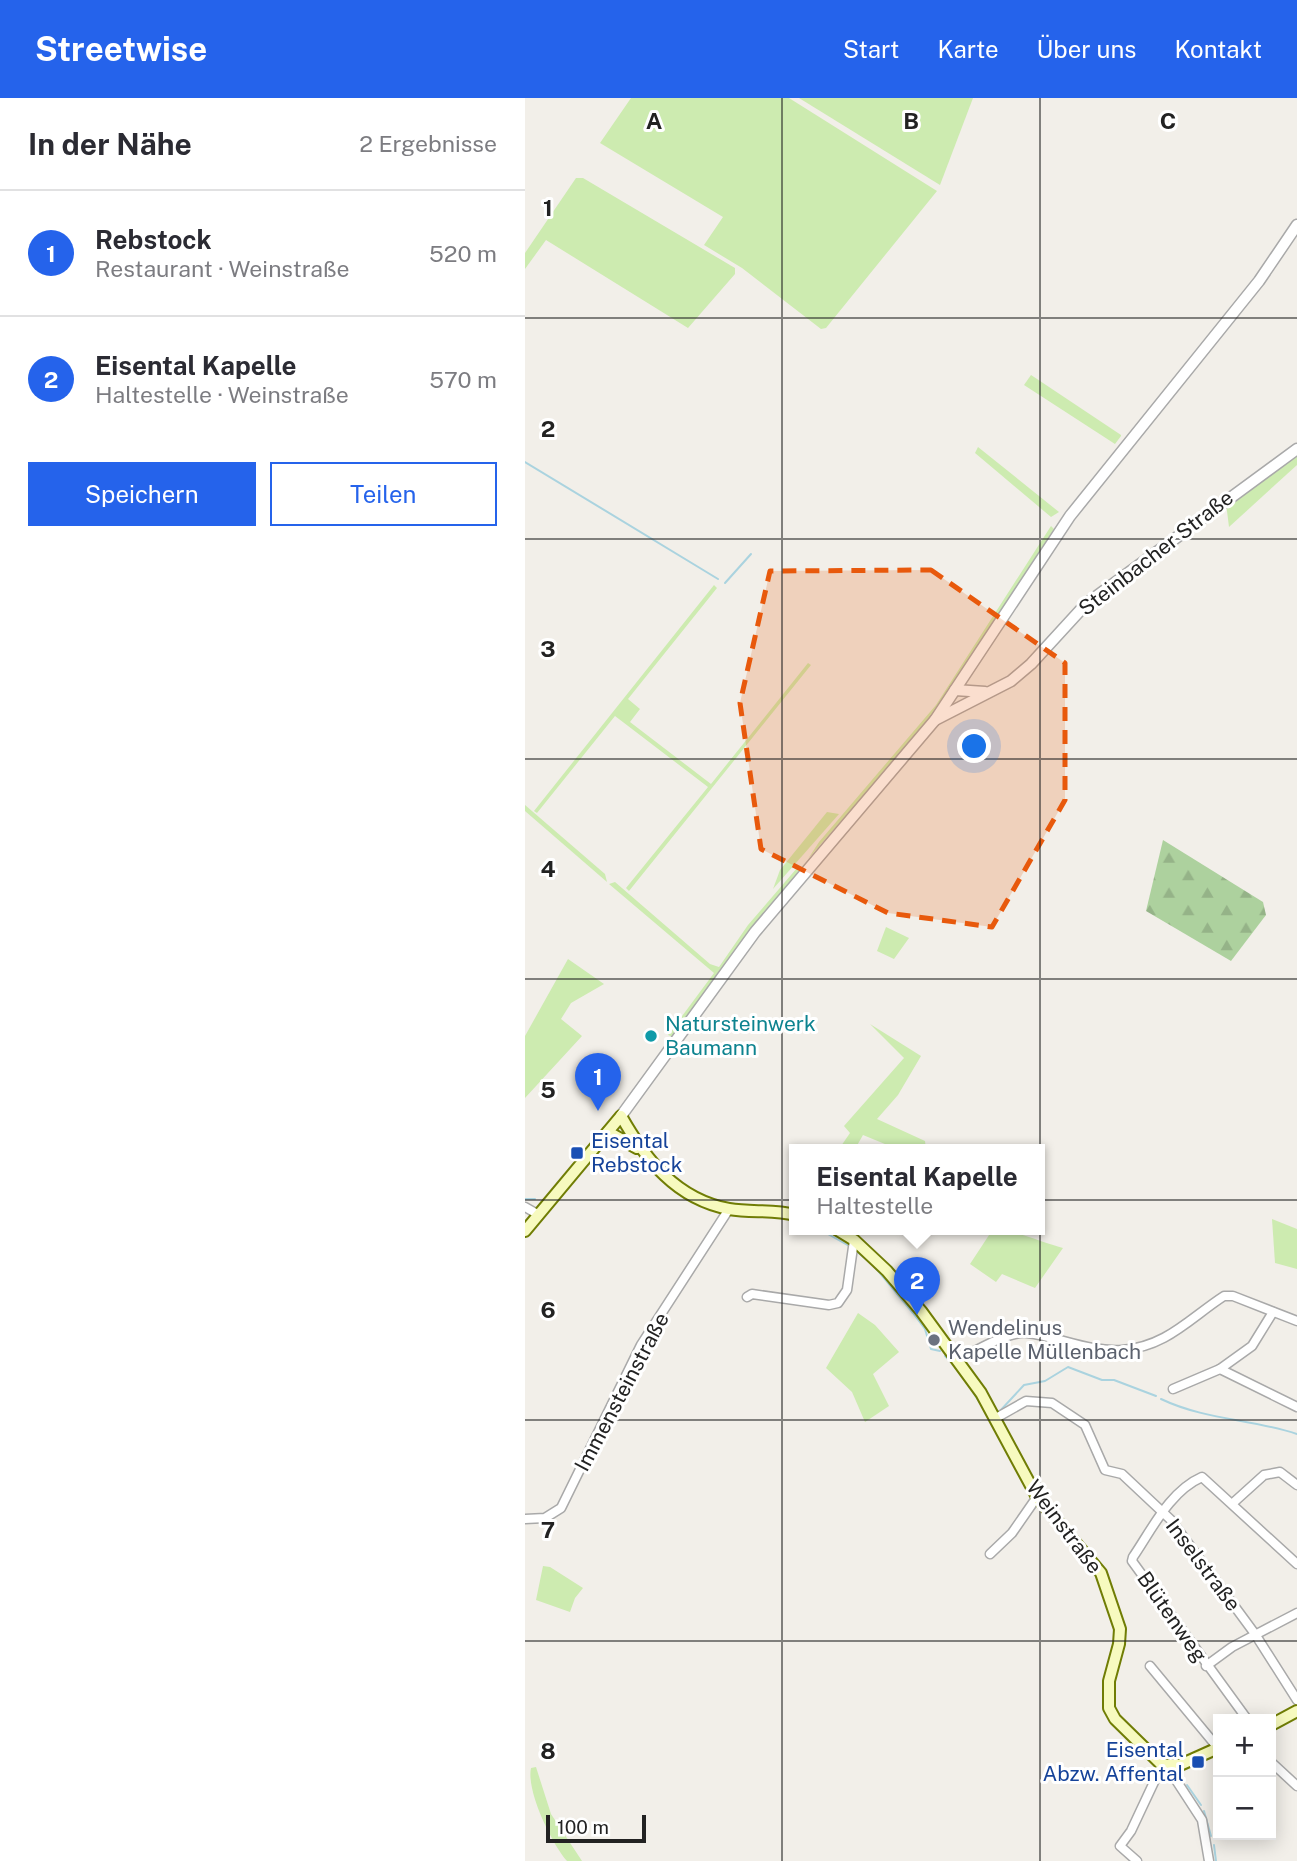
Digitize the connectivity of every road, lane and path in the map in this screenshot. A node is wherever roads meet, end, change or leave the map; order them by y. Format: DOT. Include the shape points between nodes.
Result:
graph roads {
  1 [pos="1297,225"];
  2 [pos="1297,449"];
  3 [pos="955,690"];
  4 [pos="989,691"];
  5 [pos="935,720"];
  6 [pos="621,1116"];
  7 [pos="608,1132"];
  8 [pos="639,1149"];
  9 [pos="525,1207"];
  10 [pos="729,1209"];
  11 [pos="789,1214"];
  12 [pos="539,1215"];
  13 [pos="525,1231"];
  14 [pos="842,1235"];
  15 [pos="852,1244"];
  16 [pos="747,1297"];
  17 [pos="1273,1312"];
  18 [pos="1297,1321"];
  19 [pos="958,1360"];
  20 [pos="1220,1369"];
  21 [pos="1173,1389"];
  22 [pos="1297,1407"];
  23 [pos="996,1419"];
  24 [pos="1297,1485"];
  25 [pos="1037,1497"];
  26 [pos="1233,1503"];
  27 [pos="1163,1513"];
  28 [pos="525,1519"];
  29 [pos="990,1554"];
  30 [pos="1297,1564"];
  31 [pos="1297,1614"];
  32 [pos="1255,1634"];
  33 [pos="1150,1666"];
  34 [pos="1206,1666"];
  35 [pos="1297,1699"];
  36 [pos="1297,1711"];
  37 [pos="1243,1714"];
  38 [pos="1276,1722"];
  39 [pos="1213,1742"];
  40 [pos="1213,1750"];
  41 [pos="1166,1766"];
  42 [pos="1276,1767"];
  43 [pos="1297,1786"];
  44 [pos="1137,1861"];
  45 [pos="1209,1861"];
  1 -- 3 [label="street" via="1259,281 1070,516"];
  2 -- 4 [label="street, Steinbacher Straße" via="1086,604 1031,664"];
  3 -- 4 [label="street"];
  3 -- 5 [label="street"];
  4 -- 5 [label="street, Steinbacher Straße"];
  5 -- 6 [label="street" via="755,932"];
  6 -- 7 [label="main road"];
  6 -- 8 [label="main road"];
  7 -- 8 [label="main road"];
  7 -- 12 [label="main road"];
  8 -- 10 [label="main road" via="684,1191"];
  9 -- 12 [label="street"];
  10 -- 11 [label="main road"];
  10 -- 28 [label="street, Immensteinstraße" via="641,1345 561,1508 545,1518"];
  12 -- 13 [label="main road"];
  14 -- 15 [label="main road, Weinstraße"];
  15 -- 16 [label="street" via="846,1290 838,1303"];
  15 -- 19 [label="main road, Weinstraße" via="895,1280"];
  17 -- 18 [label="street"];
  17 -- 19 [label="street" via="1224,1296 1174,1335 1123,1350 1089,1349 1025,1332 993,1341"];
  17 -- 20 [label="street" via="1252,1346"];
  19 -- 23 [label="main road, Weinstraße"];
  20 -- 21 [label="street"];
  20 -- 22 [label="street"];
  23 -- 25 [label="main road, Weinstraße"];
  23 -- 27 [label="street, Inselstraße" via="1019,1403 1052,1403 1080,1419 1105,1470 1122,1474"];
  24 -- 26 [label="street" via="1280,1472 1263,1475"];
  25 -- 29 [label="street" via="1012,1534"];
  25 -- 41 [label="main road, Weinstraße" via="1101,1573 1120,1629 1109,1681 1109,1708"];
  26 -- 27 [label="street" via="1202,1477 1191,1482"];
  26 -- 30 [label="street"];
  27 -- 32 [label="street, Inselstraße"];
  27 -- 34 [label="street, Blütenweg" via="1132,1561"];
  31 -- 32 [label="street"];
  32 -- 34 [label="street"];
  32 -- 35 [label="street, Inselstraße"];
  33 -- 39 [label="street"];
  34 -- 37 [label="street, Blütenweg"];
  36 -- 38 [label="main road"];
  40 -- 41 [label="main road"];
  41 -- 44 [label="street" via="1120,1846"];
  41 -- 45 [label="street" via="1202,1820"];
  42 -- 43 [label="street"];
}
